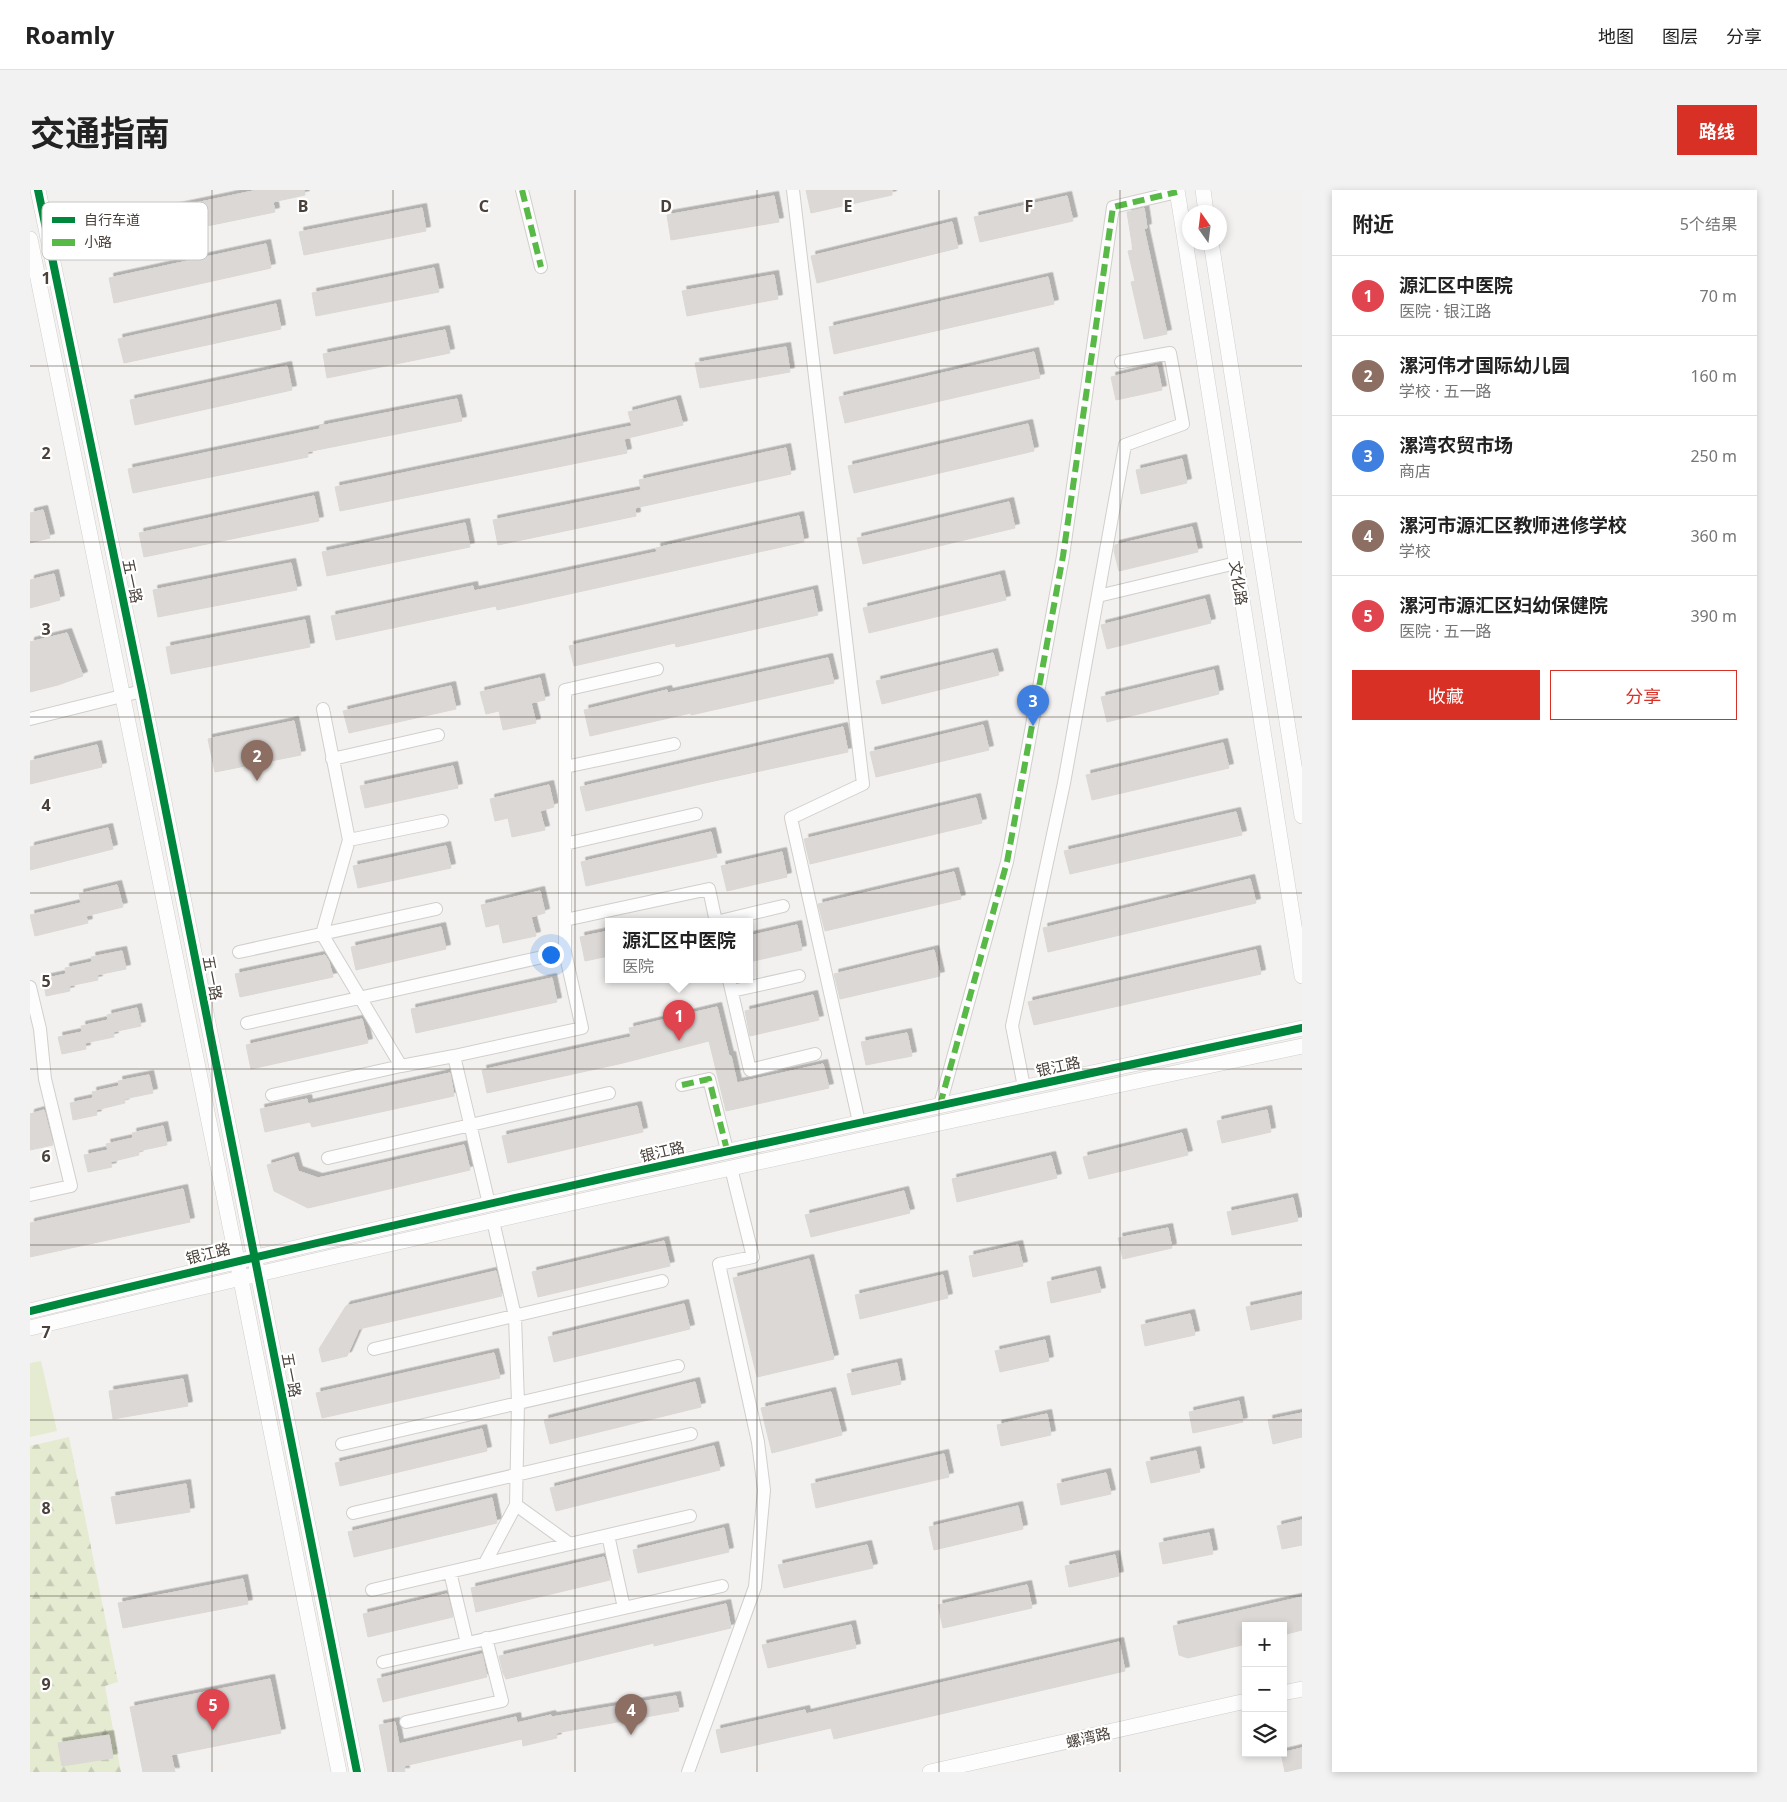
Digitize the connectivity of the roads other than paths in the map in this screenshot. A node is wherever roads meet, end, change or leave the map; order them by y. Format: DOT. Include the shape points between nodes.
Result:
graph roads {
  1 [pos="38,190"];
  2 [pos="522,190"];
  3 [pos="793,190"];
  4 [pos="1203,190"];
  5 [pos="1177,191"];
  6 [pos="1205,205"];
  7 [pos="42,209"];
  8 [pos="31,248"];
  9 [pos="1212,250"];
  10 [pos="53,260"];
  11 [pos="541,267"];
  12 [pos="1121,362"];
  13 [pos="1236,563"];
  14 [pos="1098,596"];
  15 [pos="657,669"];
  16 [pos="142,692"];
  17 [pos="123,696"];
  18 [pos="323,710"];
  19 [pos="30,719"];
  20 [pos="438,735"];
  21 [pos="674,744"];
  22 [pos="332,759"];
  23 [pos="565,767"];
  24 [pos="696,814"];
  25 [pos="1302,816"];
  26 [pos="442,820"];
  27 [pos="349,840"];
  28 [pos="565,844"];
  29 [pos="783,906"];
  30 [pos="436,909"];
  31 [pos="715,918"];
  32 [pos="733,918"];
  33 [pos="565,920"];
  34 [pos="322,934"];
  35 [pos="239,952"];
  36 [pos="565,952"];
  37 [pos="799,976"];
  38 [pos="1302,976"];
  39 [pos="753,982"];
  40 [pos="745,983"];
  41 [pos="730,985"];
  42 [pos="30,987"];
  43 [pos="361,998"];
  44 [pos="247,1024"];
  45 [pos="1302,1028"];
  46 [pos="1302,1046"];
  47 [pos="815,1054"];
  48 [pos="454,1056"];
  49 [pos="401,1066"];
  50 [pos="682,1085"];
  51 [pos="1024,1087"];
  52 [pos="609,1093"];
  53 [pos="272,1095"];
  54 [pos="1028,1104"];
  55 [pos="940,1105"];
  56 [pos="859,1122"];
  57 [pos="470,1125"];
  58 [pos="863,1139"];
  59 [pos="727,1150"];
  60 [pos="328,1158"];
  61 [pos="731,1168"];
  62 [pos="30,1195"];
  63 [pos="489,1204"];
  64 [pos="493,1221"];
  65 [pos="254,1256"];
  66 [pos="237,1260"];
  67 [pos="258,1274"];
  68 [pos="241,1277"];
  69 [pos="662,1282"];
  70 [pos="30,1311"];
  71 [pos="515,1316"];
  72 [pos="30,1328"];
  73 [pos="374,1349"];
  74 [pos="678,1366"];
  75 [pos="518,1403"];
  76 [pos="690,1434"];
  77 [pos="342,1444"];
  78 [pos="517,1475"];
  79 [pos="516,1505"];
  80 [pos="353,1513"];
  81 [pos="690,1516"];
  82 [pos="608,1535"];
  83 [pos="570,1544"];
  84 [pos="485,1564"];
  85 [pos="450,1572"];
  86 [pos="722,1586"];
  87 [pos="372,1590"];
  88 [pos="624,1608"];
  89 [pos="486,1638"];
  90 [pos="467,1643"];
  91 [pos="383,1662"];
  92 [pos="1302,1688"];
  93 [pos="1287,1692"];
  94 [pos="1242,1702"];
  95 [pos="406,1722"];
  96 [pos="339,1772"];
  97 [pos="357,1772"];
  98 [pos="688,1772"];
  99 [pos="930,1772"];
  1 -- 7 [label="street, 五一路"];
  2 -- 11 [label="street"];
  3 -- 56 [label="street" via="863,784 791,818"];
  4 -- 6 [label="street"];
  5 -- 13 [label="street, 文化路"];
  5 -- 55 [label="street" via="1113,207 1063,556 1007,862"];
  8 -- 17 [label="street, 五一路"];
  9 -- 25 [label="street, 文化路"];
  10 -- 16 [label="street, 五一路"];
  12 -- 14 [label="street" via="1170,353 1183,424 1125,445"];
  13 -- 14 [label="street"];
  13 -- 38 [label="street, 文化路"];
  14 -- 51 [label="street" via="1064,783 1012,1026"];
  15 -- 23 [label="street" via="565,690"];
  16 -- 17 [label="street"];
  16 -- 65 [label="street, 五一路"];
  17 -- 19 [label="street"];
  17 -- 66 [label="street, 五一路"];
  18 -- 22 [label="street"];
  20 -- 22 [label="street"];
  21 -- 23 [label="street"];
  22 -- 27 [label="street"];
  23 -- 28 [label="street"];
  24 -- 28 [label="street"];
  26 -- 27 [label="street"];
  27 -- 34 [label="street"];
  28 -- 33 [label="street"];
  29 -- 32 [label="street"];
  30 -- 34 [label="street"];
  31 -- 33 [label="street" via="708,889"];
  33 -- 36 [label="street"];
  34 -- 35 [label="street"];
  34 -- 43 [label="street"];
  36 -- 43 [label="street"];
  36 -- 48 [label="street" via="582,1028"];
  37 -- 39 [label="street"];
  40 -- 41 [label="street"];
  41 -- 47 [label="street" via="750,1070"];
  42 -- 62 [label="street" via="40,1029 45,1079 71,1186"];
  43 -- 44 [label="street"];
  43 -- 49 [label="street"];
  45 -- 51 [label="street, 银江路"];
  46 -- 54 [label="street, 银江路"];
  48 -- 49 [label="street"];
  48 -- 57 [label="street"];
  49 -- 53 [label="street"];
  50 -- 59 [label="street" via="709,1079"];
  51 -- 54 [label="street"];
  51 -- 55 [label="street, 银江路"];
  52 -- 57 [label="street"];
  54 -- 58 [label="street, 银江路"];
  55 -- 56 [label="street, 银江路"];
  56 -- 58 [label="street"];
  56 -- 59 [label="street, 银江路"];
  57 -- 60 [label="street"];
  57 -- 63 [label="street"];
  58 -- 61 [label="street, 银江路"];
  59 -- 61 [label="street"];
  59 -- 63 [label="street, 银江路"];
  61 -- 64 [label="street, 银江路"];
  61 -- 98 [label="street" via="753,1257 719,1264 758,1442 764,1490 755,1587"];
  63 -- 64 [label="street"];
  63 -- 65 [label="street, 银江路"];
  64 -- 67 [label="street, 银江路"];
  64 -- 71 [label="street"];
  65 -- 66 [label="street, 银江路"];
  65 -- 67 [label="street, 五一路"];
  66 -- 68 [label="street, 五一路"];
  66 -- 70 [label="street, 银江路"];
  67 -- 68 [label="street, 银江路"];
  67 -- 97 [label="street, 五一路"];
  68 -- 72 [label="street, 银江路"];
  68 -- 96 [label="street, 五一路"];
  69 -- 71 [label="street"];
  71 -- 73 [label="street"];
  71 -- 75 [label="street"];
  74 -- 75 [label="street"];
  75 -- 77 [label="street"];
  75 -- 78 [label="street"];
  76 -- 78 [label="street"];
  78 -- 79 [label="street"];
  78 -- 80 [label="street"];
  79 -- 83 [label="street"];
  79 -- 84 [label="street"];
  81 -- 82 [label="street"];
  82 -- 83 [label="street"];
  82 -- 88 [label="street"];
  83 -- 84 [label="street"];
  84 -- 85 [label="street"];
  85 -- 87 [label="street"];
  85 -- 90 [label="street"];
  86 -- 88 [label="street"];
  88 -- 89 [label="street"];
  89 -- 90 [label="street"];
  89 -- 95 [label="street" via="502,1701"];
  90 -- 91 [label="street"];
  92 -- 93 [label="street"];
  94 -- 99 [label="street, 螺湾路"];
}
